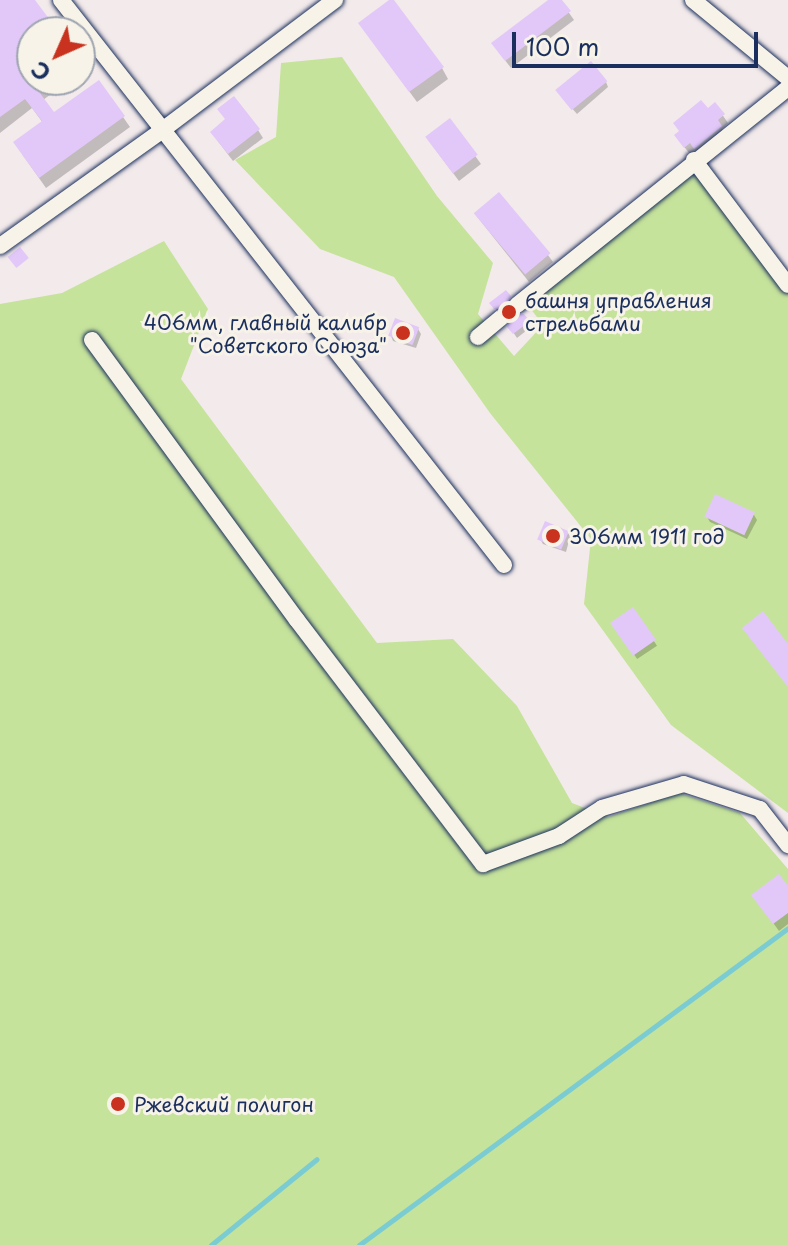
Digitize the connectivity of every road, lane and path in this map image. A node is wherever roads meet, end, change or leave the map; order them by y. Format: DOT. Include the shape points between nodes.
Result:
graph roads {
  1 [pos="61,0"];
  2 [pos="335,0"];
  3 [pos="693,0"];
  4 [pos="788,78"];
  5 [pos="788,88"];
  6 [pos="161,131"];
  7 [pos="694,160"];
  8 [pos="0,246"];
  9 [pos="788,285"];
  10 [pos="517,305"];
  11 [pos="501,318"];
  12 [pos="478,337"];
  13 [pos="92,340"];
  14 [pos="504,565"];
  15 [pos="788,845"];
  1 -- 6 [label="lane"];
  2 -- 6 [label="lane"];
  3 -- 4 [label="lane"];
  5 -- 7 [label="lane"];
  6 -- 8 [label="lane"];
  6 -- 14 [label="lane"];
  7 -- 9 [label="lane"];
  7 -- 10 [label="lane"];
  11 -- 12 [label="lane"];
  13 -- 15 [label="lane" via="483,864 559,836 602,808 684,784 760,809"];
}
